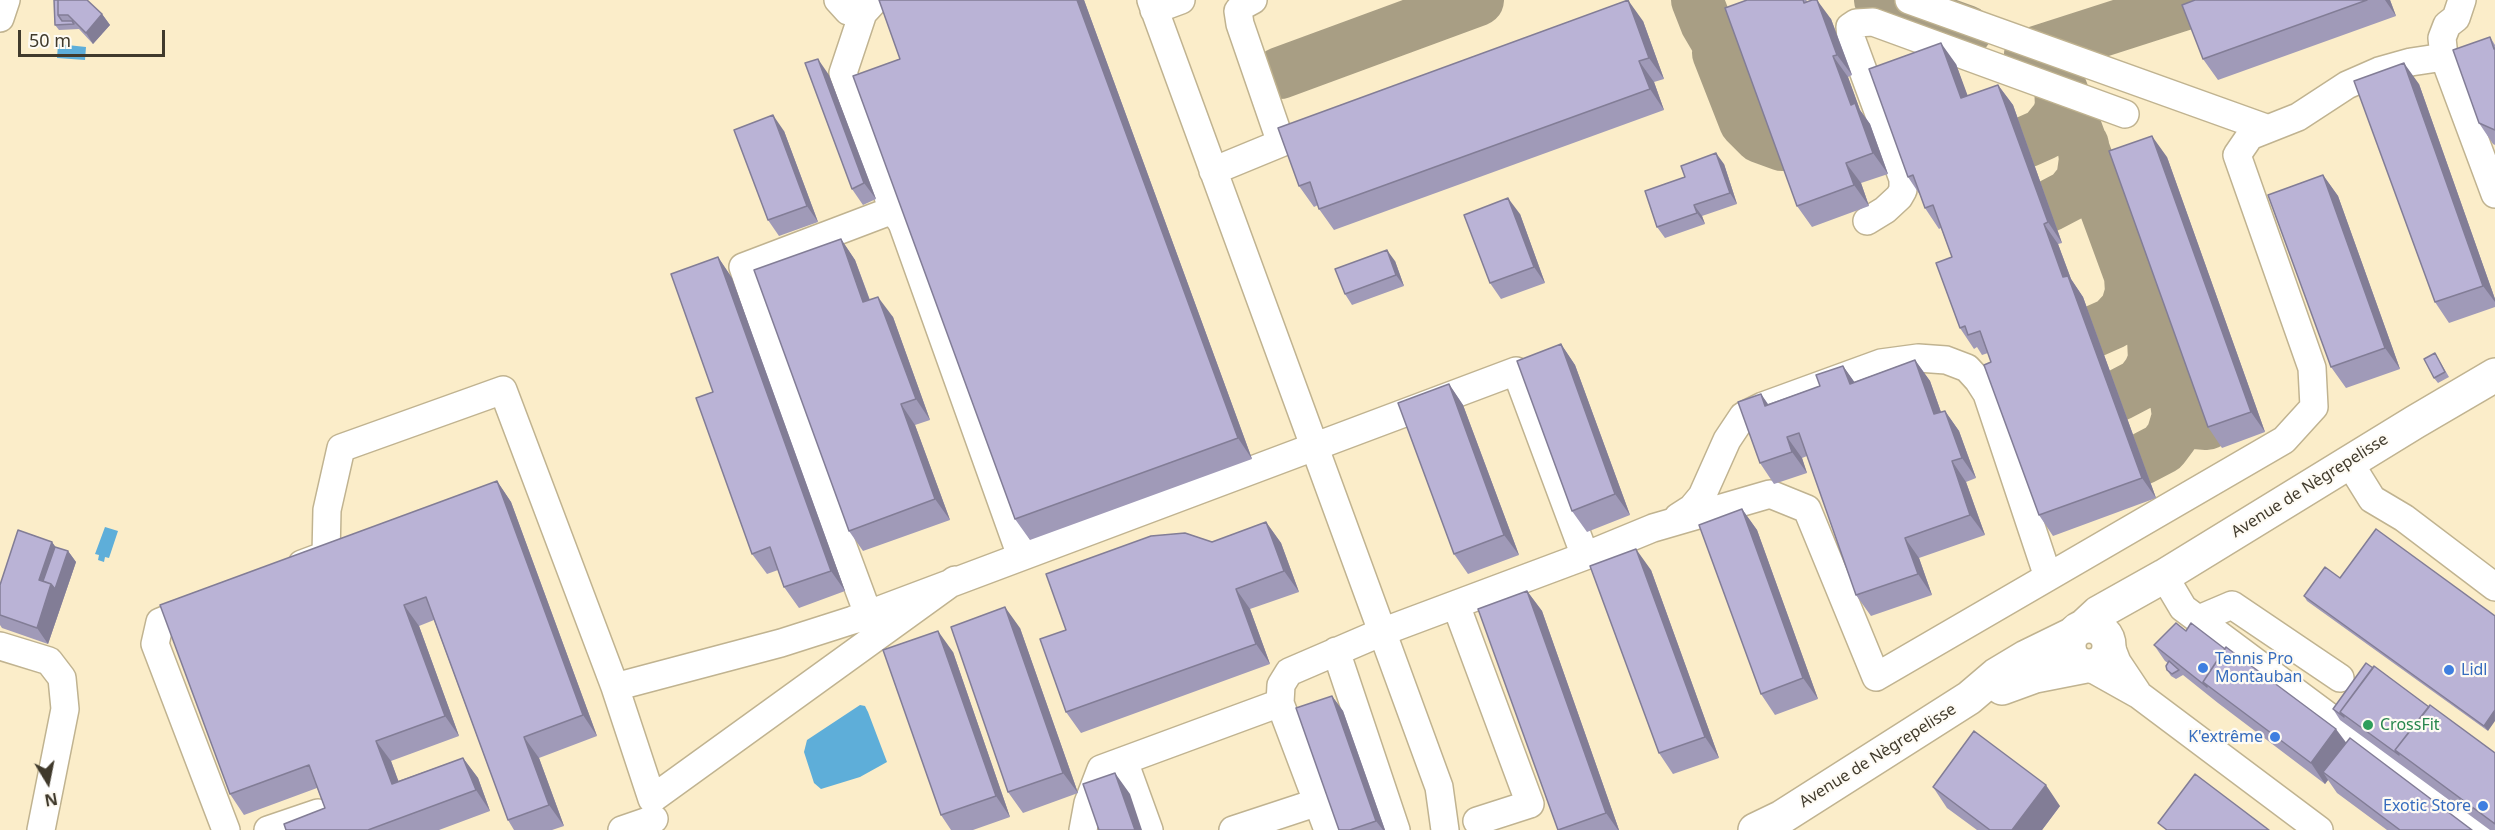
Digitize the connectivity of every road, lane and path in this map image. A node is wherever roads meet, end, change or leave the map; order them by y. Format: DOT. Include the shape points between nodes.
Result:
graph roads {
  1 [pos="6,0"];
  2 [pos="838,0"];
  3 [pos="1181,0"];
  4 [pos="1253,0"];
  5 [pos="1909,0"];
  6 [pos="2462,0"];
  7 [pos="1153,5"];
  8 [pos="869,7"];
  9 [pos="0,18"];
  10 [pos="2444,57"];
  11 [pos="2125,114"];
  12 [pos="2266,128"];
  13 [pos="1213,171"];
  14 [pos="2495,194"];
  15 [pos="893,210"];
  16 [pos="1867,221"];
  17 [pos="2495,375"];
  18 [pos="1314,447"];
  19 [pos="2349,462"];
  20 [pos="1658,526"];
  21 [pos="1021,556"];
  22 [pos="1585,556"];
  23 [pos="281,573"];
  24 [pos="2164,576"];
  25 [pos="2048,577"];
  26 [pos="955,580"];
  27 [pos="2495,587"];
  28 [pos="226,595"];
  29 [pos="1456,605"];
  30 [pos="868,614"];
  31 [pos="2199,619"];
  32 [pos="1382,632"];
  33 [pos="0,646"];
  34 [pos="2091,646"];
  35 [pos="1336,651"];
  36 [pos="2340,678"];
  37 [pos="615,687"];
  38 [pos="1280,703"];
  39 [pos="1124,761"];
  40 [pos="1438,788"];
  41 [pos="1318,802"];
  42 [pos="328,809"];
  43 [pos="654,819"];
  44 [pos="1471,825"];
  45 [pos="41,830"];
  46 [pos="226,830"];
  47 [pos="268,830"];
  48 [pos="622,830"];
  49 [pos="1083,830"];
  50 [pos="1149,830"];
  51 [pos="1233,830"];
  52 [pos="1328,830"];
  53 [pos="1396,830"];
  54 [pos="1445,830"];
  55 [pos="1755,830"];
  56 [pos="2319,830"];
  57 [pos="2481,830"];
  1 -- 9 [label="street"];
  2 -- 8 [label="street" via="848,11"];
  3 -- 7 [label="street"];
  4 -- 13 [label="street" via="1238,11 1240,24 1281,143"];
  5 -- 12 [label="street"];
  6 -- 10 [label="street" via="2456,18 2447,25 2442,38"];
  7 -- 13 [label="street"];
  8 -- 15 [label="street" via="843,73"];
  10 -- 12 [label="street" via="2379,71 2298,117"];
  10 -- 14 [label="street"];
  11 -- 16 [label="street" via="1873,22 1856,23 1850,27 1851,38 1903,179 1899,197"];
  12 -- 25 [label="street" via="2250,136 2237,154 2312,368 2314,407 2284,440"];
  13 -- 18 [label="street"];
  15 -- 21 [label="street" via="902,223"];
  15 -- 30 [label="street" via="743,267"];
  17 -- 19 [label="main road, Avenue de Nègrepelisse"];
  18 -- 21 [label="street"];
  18 -- 22 [label="street" via="1516,371"];
  18 -- 32 [label="street"];
  19 -- 24 [label="main road, Avenue de Nègrepelisse"];
  19 -- 27 [label="street" via="2372,499 2404,518"];
  20 -- 22 [label="street"];
  20 -- 25 [label="street" via="1770,494 1807,509 1876,676"];
  20 -- 25 [label="street" via="1692,508 1702,496 1727,440 1743,416 1881,363 1918,358 1946,360 1967,368 1987,394"];
  21 -- 26 [label="street"];
  22 -- 29 [label="street"];
  23 -- 37 [label="street" via="326,555 327,510 341,448 503,390"];
  24 -- 31 [label="street" via="2183,608"];
  24 -- 34 [label="main road, Avenue de Nègrepelisse" via="2098,613"];
  26 -- 30 [label="street"];
  26 -- 37 [label="street" via="652,800"];
  28 -- 46 [label="street" via="160,622 155,644"];
  29 -- 32 [label="street"];
  29 -- 44 [label="street" via="1530,804"];
  30 -- 37 [label="street" via="782,643"];
  31 -- 36 [label="street" via="2232,605"];
  31 -- 57 [label="street"];
  32 -- 35 [label="street"];
  32 -- 40 [label="street"];
  33 -- 45 [label="street" via="49,661 62,678 65,709"];
  34 -- 55 [label="main road, Avenue de Nègrepelisse" via="2036,676 1969,698 1782,817"];
  34 -- 56 [label="street" via="2139,695"];
  35 -- 38 [label="street" via="1289,672 1281,685"];
  35 -- 53 [label="street"];
  38 -- 39 [label="street"];
  38 -- 41 [label="street"];
  39 -- 49 [label="street" via="1101,769 1088,802"];
  39 -- 50 [label="street"];
  40 -- 44 [label="street" via="1461,819"];
  40 -- 54 [label="street"];
  41 -- 51 [label="street"];
  41 -- 52 [label="street"];
  42 -- 47 [label="street"];
  43 -- 48 [label="street"];
}
